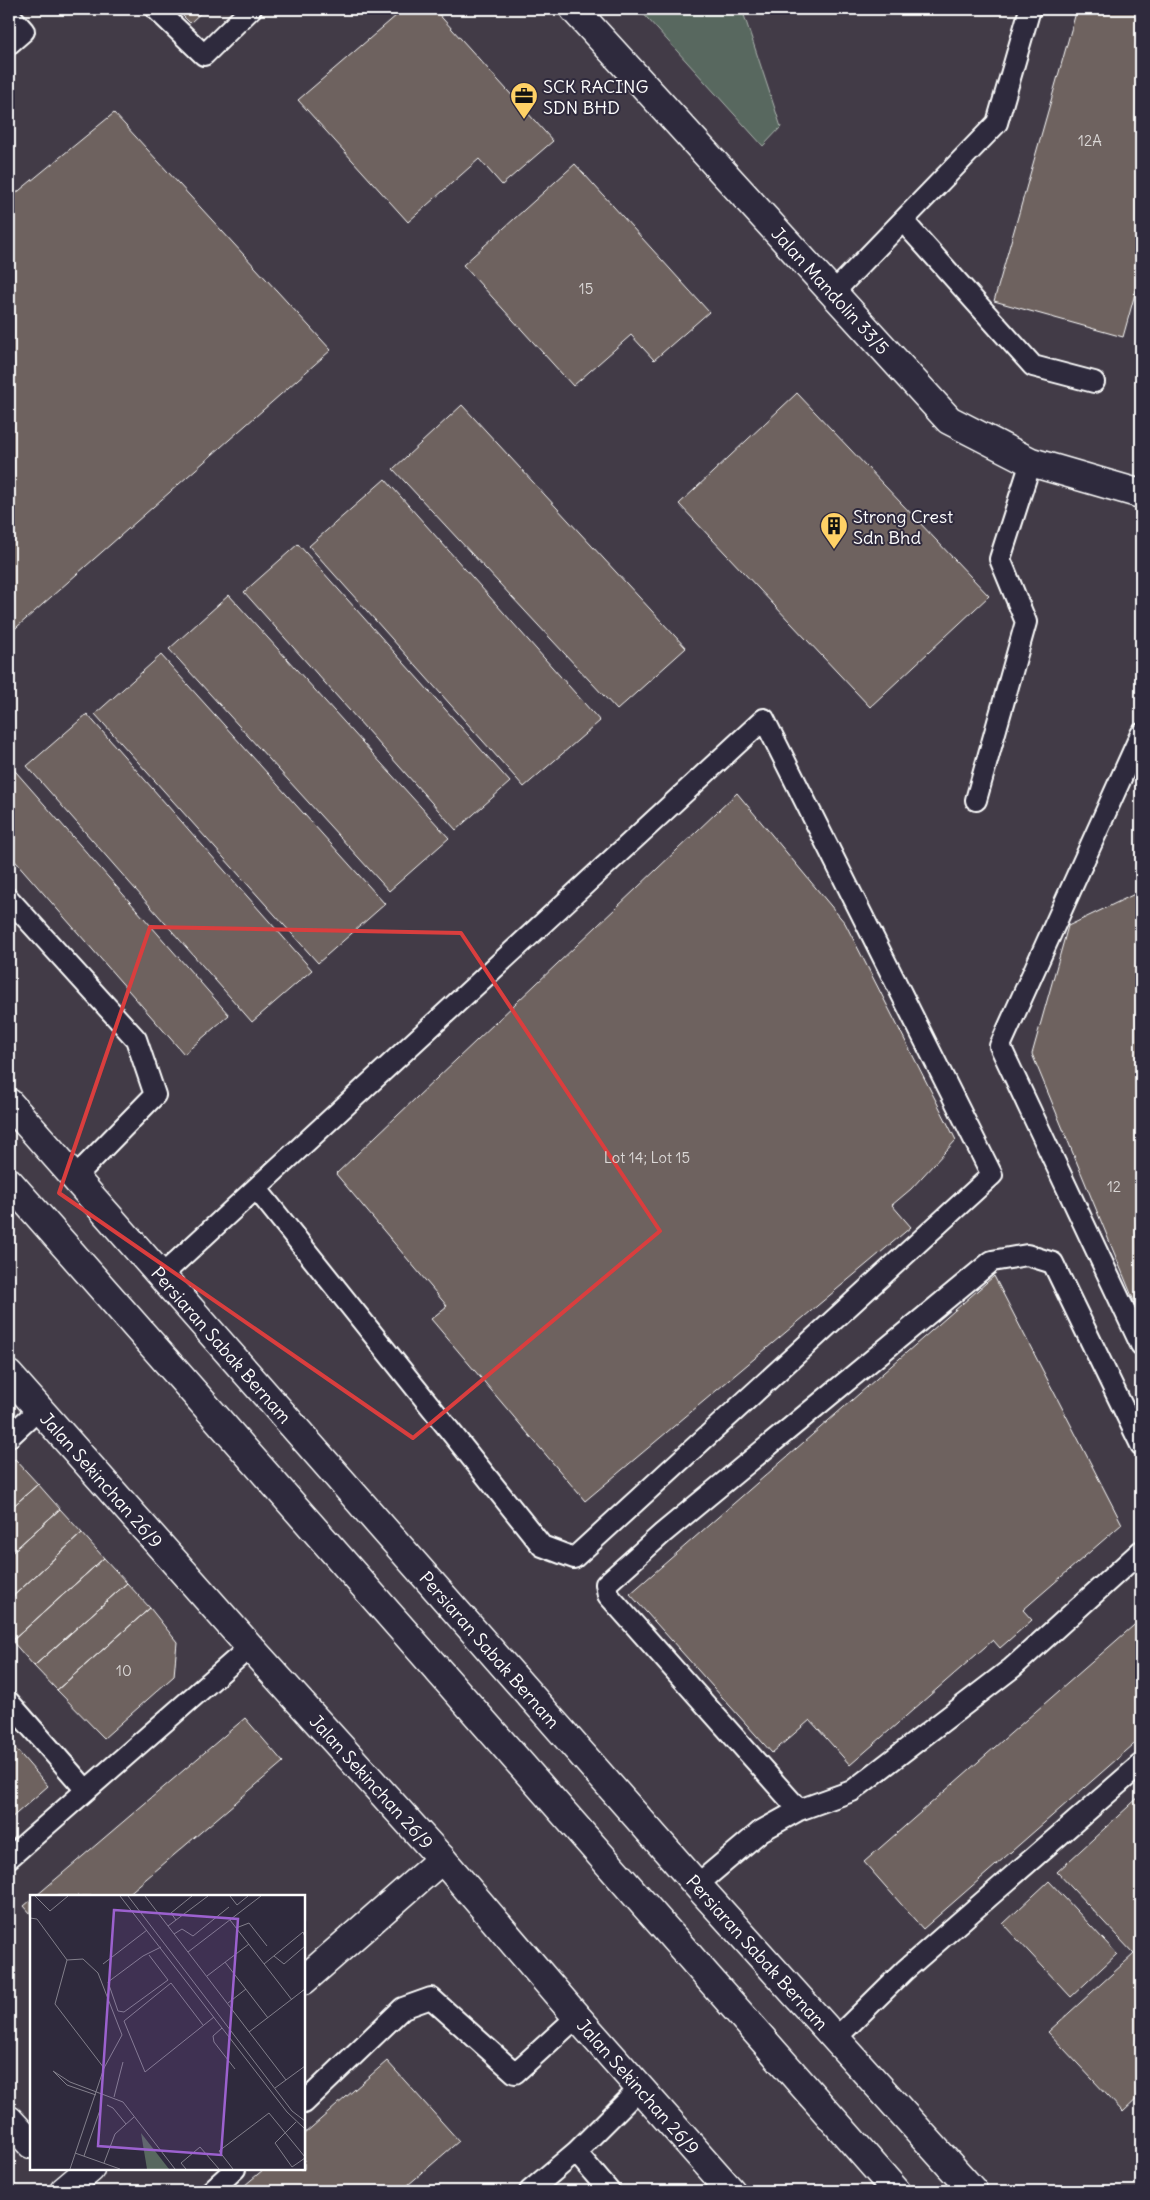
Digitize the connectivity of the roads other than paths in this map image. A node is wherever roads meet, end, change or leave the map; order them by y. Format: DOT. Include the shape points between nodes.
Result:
graph roads {
  1 [pos="156,9"];
  2 [pos="251,9"];
  3 [pos="574,9"];
  4 [pos="1030,9"];
  5 [pos="9,14"];
  6 [pos="9,44"];
  7 [pos="903,221"];
  8 [pos="832,294"];
  9 [pos="1094,382"];
  10 [pos="1031,462"];
  11 [pos="1141,494"];
  12 [pos="1141,734"];
  13 [pos="976,800"];
  14 [pos="9,899"];
  15 [pos="9,1103"];
  16 [pos="74,1178"];
  17 [pos="9,1182"];
  18 [pos="256,1188"];
  19 [pos="161,1276"];
  20 [pos="1141,1345"];
  21 [pos="9,1375"];
  22 [pos="39,1409"];
  23 [pos="9,1437"];
  24 [pos="1141,1445"];
  25 [pos="1141,1551"];
  26 [pos="250,1647"];
  27 [pos="9,1702"];
  28 [pos="1141,1764"];
  29 [pos="86,1790"];
  30 [pos="799,1810"];
  31 [pos="9,1858"];
  32 [pos="442,1859"];
  33 [pos="698,1885"];
  34 [pos="305,1979"];
  35 [pos="577,2017"];
  36 [pos="836,2038"];
  37 [pos="640,2088"];
  38 [pos="305,2102"];
  39 [pos="9,2120"];
  40 [pos="30,2143"];
  41 [pos="576,2152"];
  42 [pos="234,2170"];
  43 [pos="211,2191"];
  44 [pos="530,2191"];
  45 [pos="609,2191"];
  46 [pos="731,2191"];
  47 [pos="896,2191"];
  48 [pos="973,2191"];
  1 -- 2 [label="lane" via="204,54"];
  3 -- 8 [label="street, Jalan Mandolin 33/5"];
  4 -- 7 [label="lane" via="997,123"];
  5 -- 6 [label="lane" via="24,31"];
  7 -- 8 [label="lane"];
  7 -- 9 [label="lane" via="1033,366"];
  8 -- 10 [label="street, Jalan Mandolin 33/5" via="950,420"];
  10 -- 11 [label="street, Jalan Mandolin 33/5"];
  10 -- 13 [label="lane" via="1000,559 1026,622"];
  12 -- 20 [label="lane" via="1000,1046"];
  14 -- 16 [label="lane" via="136,1039 155,1095"];
  15 -- 16 [label="street, Persiaran Sabak Bernam"];
  16 -- 19 [label="street, Persiaran Sabak Bernam"];
  17 -- 47 [label="street"];
  18 -- 18 [label="lane" via="542,1546 574,1558 992,1175 764,719"];
  18 -- 19 [label="lane"];
  19 -- 33 [label="street, Persiaran Sabak Bernam"];
  21 -- 22 [label="street, Jalan Sekinchan 26/9"];
  22 -- 23 [label="lane"];
  22 -- 26 [label="street, Jalan Sekinchan 26/9"];
  24 -- 30 [label="lane" via="1053,1264 1027,1255 992,1261 663,1532 606,1584 608,1596"];
  25 -- 30 [label="lane" via="1012,1668 860,1785 852,1791"];
  26 -- 29 [label="lane"];
  26 -- 32 [label="street, Jalan Sekinchan 26/9"];
  27 -- 29 [label="lane"];
  28 -- 36 [label="lane" via="906,1970"];
  29 -- 31 [label="lane"];
  30 -- 33 [label="lane" via="761,1831"];
  32 -- 34 [label="street"];
  32 -- 35 [label="street, Jalan Sekinchan 26/9"];
  33 -- 36 [label="street, Persiaran Sabak Bernam"];
  35 -- 37 [label="street, Jalan Sekinchan 26/9"];
  35 -- 38 [label="lane" via="515,2073 432,1998 403,2008"];
  36 -- 48 [label="street, Persiaran Sabak Bernam"];
  37 -- 41 [label="lane"];
  37 -- 46 [label="street, Jalan Sekinchan 26/9"];
  39 -- 40 [label="street"];
  41 -- 44 [label="lane"];
  41 -- 45 [label="lane"];
  42 -- 43 [label="lane"];
}
